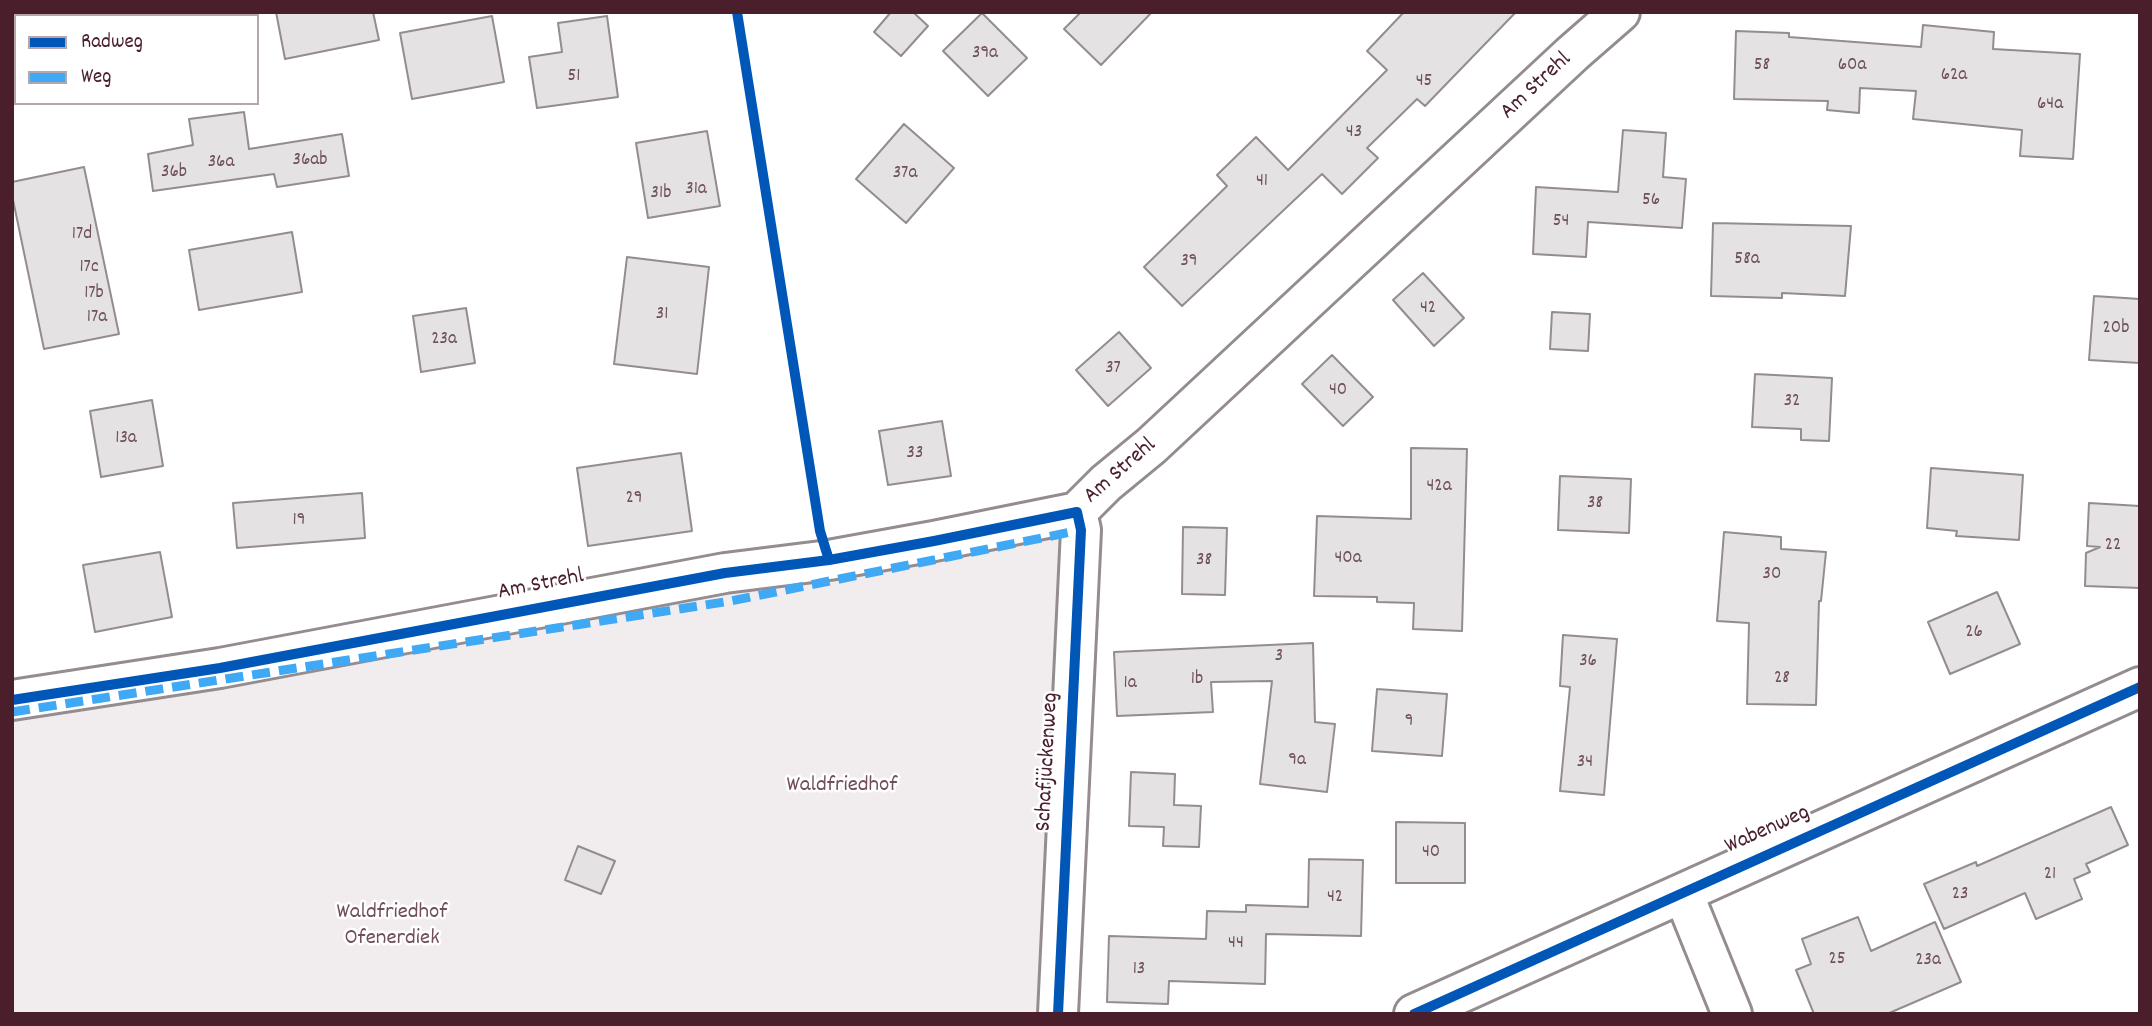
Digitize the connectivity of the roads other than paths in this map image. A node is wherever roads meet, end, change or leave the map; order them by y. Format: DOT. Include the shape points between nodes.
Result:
graph roads {
  1 [pos="1620,12"];
  2 [pos="1077,512"];
  3 [pos="2140,687"];
  4 [pos="12,700"];
  5 [pos="1683,893"];
  6 [pos="1058,1014"];
  7 [pos="1414,1014"];
  8 [pos="1732,1014"];
  1 -- 2 [label="street, Am Strehl"];
  2 -- 4 [label="street, Am Strehl" via="220,668"];
  2 -- 6 [label="street, Schafjückenweg" via="1081,530"];
  3 -- 5 [label="street, Wabenweg"];
  5 -- 7 [label="street, Wabenweg"];
  5 -- 8 [label="street"];
}
